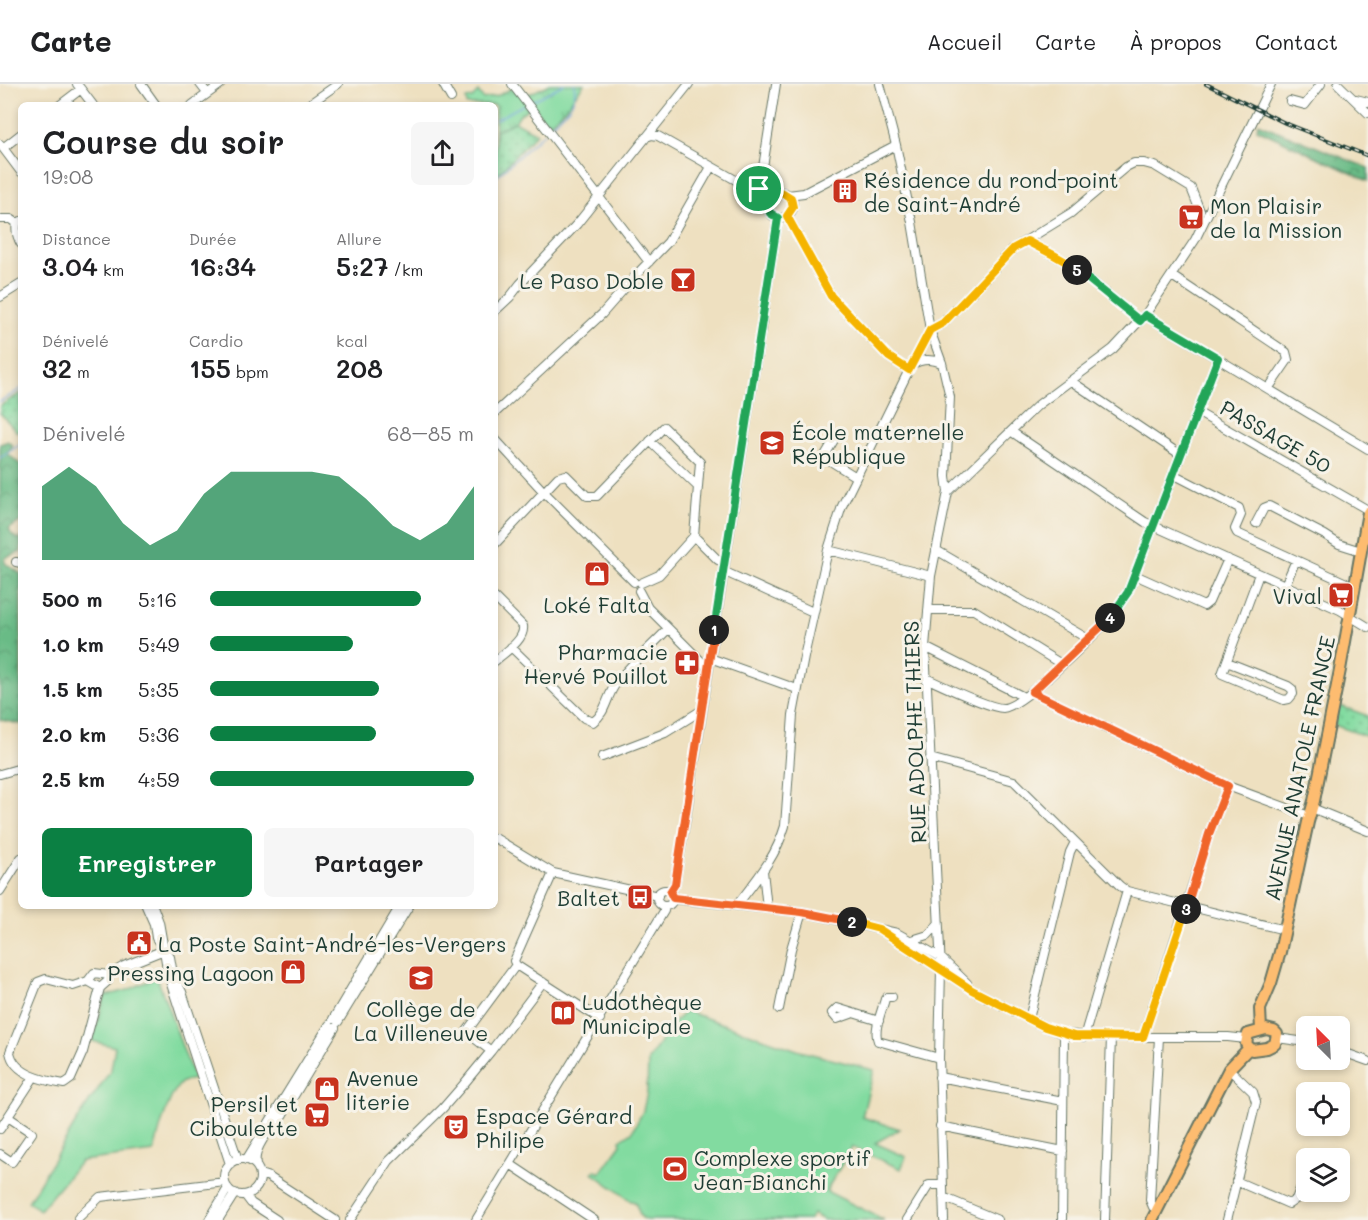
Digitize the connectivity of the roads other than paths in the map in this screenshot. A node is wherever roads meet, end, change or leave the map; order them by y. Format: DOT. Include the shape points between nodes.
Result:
graph roads {
  1 [pos="141,84"];
  2 [pos="200,84"];
  3 [pos="221,84"];
  4 [pos="338,84"];
  5 [pos="442,84"];
  6 [pos="512,84"];
  7 [pos="689,84"];
  8 [pos="776,84"];
  9 [pos="880,84"];
  10 [pos="1271,84"];
  11 [pos="1321,84"];
  12 [pos="1338,84"];
  13 [pos="79,87"];
  14 [pos="207,93"];
  15 [pos="451,98"];
  16 [pos="1356,99"];
  17 [pos="1290,101"];
  18 [pos="63,102"];
  19 [pos="91,102"];
  20 [pos="154,102"];
  21 [pos="196,102"];
  22 [pos="312,102"];
  23 [pos="1368,102"];
  24 [pos="1368,113"];
  25 [pos="654,127"];
  26 [pos="18,136"];
  27 [pos="658,136"];
  28 [pos="646,137"];
  29 [pos="896,145"];
  30 [pos="2,146"];
  31 [pos="711,167"];
  32 [pos="18,168"];
  33 [pos="759,189"];
  34 [pos="777,193"];
  35 [pos="804,193"];
  36 [pos="788,195"];
  37 [pos="599,196"];
  38 [pos="767,205"];
  39 [pos="793,207"];
  40 [pos="1200,211"];
  41 [pos="787,216"];
  42 [pos="778,218"];
  43 [pos="0,219"];
  44 [pos="18,222"];
  45 [pos="1023,243"];
  46 [pos="649,262"];
  47 [pos="1172,276"];
  48 [pos="18,286"];
  49 [pos="0,297"];
  50 [pos="498,308"];
  51 [pos="1143,318"];
  52 [pos="930,330"];
  53 [pos="1218,358"];
  54 [pos="942,363"];
  55 [pos="910,368"];
  56 [pos="1071,381"];
  57 [pos="1268,389"];
  58 [pos="498,410"];
  59 [pos="1197,412"];
  60 [pos="1012,432"];
  61 [pos="834,440"];
  62 [pos="650,441"];
  63 [pos="498,442"];
  64 [pos="1368,449"];
  65 [pos="1181,455"];
  66 [pos="1173,474"];
  67 [pos="856,477"];
  68 [pos="698,487"];
  69 [pos="544,492"];
  70 [pos="948,492"];
  71 [pos="1368,511"];
  72 [pos="1256,523"];
  73 [pos="1154,525"];
  74 [pos="694,536"];
  75 [pos="498,541"];
  76 [pos="828,550"];
  77 [pos="936,550"];
  78 [pos="1361,551"];
  79 [pos="1228,559"];
  80 [pos="1296,560"];
  81 [pos="724,562"];
  82 [pos="723,571"];
  83 [pos="1259,574"];
  84 [pos="1135,575"];
  85 [pos="931,576"];
  86 [pos="638,585"];
  87 [pos="1285,585"];
  88 [pos="1355,587"];
  89 [pos="498,601"];
  90 [pos="928,610"];
  91 [pos="813,612"];
  92 [pos="1350,616"];
  93 [pos="1368,627"];
  94 [pos="668,629"];
  95 [pos="1088,639"];
  96 [pos="511,646"];
  97 [pos="925,647"];
  98 [pos="498,658"];
  99 [pos="710,658"];
  100 [pos="1227,662"];
  101 [pos="1061,664"];
  102 [pos="708,668"];
  103 [pos="926,678"];
  104 [pos="797,689"];
  105 [pos="1032,692"];
  106 [pos="1024,697"];
  107 [pos="702,710"];
  108 [pos="602,757"];
  109 [pos="930,758"];
  110 [pos="18,769"];
  111 [pos="0,774"];
  112 [pos="1228,786"];
  113 [pos="1310,812"];
  114 [pos="1368,831"];
  115 [pos="498,840"];
  116 [pos="1076,842"];
  117 [pos="18,863"];
  118 [pos="763,871"];
  119 [pos="553,873"];
  120 [pos="0,891"];
  121 [pos="1127,891"];
  122 [pos="672,895"];
  123 [pos="658,896"];
  124 [pos="737,905"];
  125 [pos="1187,906"];
  126 [pos="664,908"];
  127 [pos="767,908"];
  128 [pos="147,909"];
  129 [pos="154,909"];
  130 [pos="398,909"];
  131 [pos="407,909"];
  132 [pos="802,912"];
  133 [pos="939,922"];
  134 [pos="879,929"];
  135 [pos="1285,930"];
  136 [pos="912,940"];
  137 [pos="164,950"];
  138 [pos="940,957"];
  139 [pos="516,965"];
  140 [pos="941,969"];
  141 [pos="109,975"];
  142 [pos="88,981"];
  143 [pos="543,982"];
  144 [pos="100,988"];
  145 [pos="892,997"];
  146 [pos="986,997"];
  147 [pos="779,1009"];
  148 [pos="851,1014"];
  149 [pos="600,1019"];
  150 [pos="1029,1019"];
  151 [pos="879,1021"];
  152 [pos="334,1023"];
  153 [pos="1262,1030"];
  154 [pos="1064,1034"];
  155 [pos="1084,1036"];
  156 [pos="1112,1037"];
  157 [pos="1143,1037"];
  158 [pos="1159,1037"];
  159 [pos="1277,1038"];
  160 [pos="1296,1041"];
  161 [pos="1248,1043"];
  162 [pos="491,1052"];
  163 [pos="1350,1055"];
  164 [pos="939,1058"];
  165 [pos="1368,1061"];
  166 [pos="1229,1069"];
  167 [pos="34,1077"];
  168 [pos="939,1077"];
  169 [pos="1063,1101"];
  170 [pos="8,1117"];
  171 [pos="940,1126"];
  172 [pos="0,1129"];
  173 [pos="1063,1151"];
  174 [pos="0,1154"];
  175 [pos="242,1160"];
  176 [pos="230,1164"];
  177 [pos="510,1164"];
  178 [pos="256,1165"];
  179 [pos="260,1174"];
  180 [pos="1236,1181"];
  181 [pos="942,1185"];
  182 [pos="230,1188"];
  183 [pos="245,1195"];
  184 [pos="943,1197"];
  185 [pos="1296,1199"];
  186 [pos="1157,1209"];
  187 [pos="78,1218"];
  188 [pos="592,1219"];
  189 [pos="209,1220"];
  190 [pos="218,1220"];
  191 [pos="277,1220"];
  192 [pos="335,1220"];
  193 [pos="350,1220"];
  194 [pos="476,1220"];
  195 [pos="907,1220"];
  196 [pos="944,1220"];
  197 [pos="998,1220"];
  198 [pos="1062,1220"];
  199 [pos="1105,1220"];
  200 [pos="1152,1220"];
  201 [pos="1227,1220"];
  1 -- 20 [label="street"];
  2 -- 14 [label="street"];
  3 -- 14 [label="street"];
  4 -- 22 [label="street"];
  5 -- 15 [label="street"];
  6 -- 37 [label="street"];
  7 -- 25 [label="street"];
  8 -- 33 [label="street"];
  9 -- 29 [label="street, RUE ADOLPHE THIERS"];
  10 -- 47 [label="street" via="1195,240"];
  11 -- 17 [label="street" via="1305,105"];
  12 -- 16 [label="street"];
  13 -- 18 [label="street"];
  13 -- 19 [label="street"];
  14 -- 21 [label="street"];
  16 -- 23 [label="street"];
  16 -- 24 [label="street"];
  25 -- 27 [label="street"];
  25 -- 28 [label="street"];
  26 -- 30 [label="street"];
  27 -- 28 [label="street"];
  27 -- 31 [label="street"];
  28 -- 37 [label="street"];
  29 -- 35 [label="street"];
  29 -- 52 [label="street, RUE ADOLPHE THIERS"];
  30 -- 32 [label="street"];
  31 -- 33 [label="street"];
  31 -- 46 [label="street" via="668,242"];
  33 -- 34 [label="street"];
  33 -- 38 [label="street"];
  34 -- 36 [label="street"];
  34 -- 38 [label="street"];
  35 -- 36 [label="street"];
  35 -- 39 [label="street"];
  36 -- 39 [label="street"];
  37 -- 46 [label="street"];
  37 -- 50 [label="street"];
  38 -- 42 [label="street"];
  39 -- 41 [label="street"];
  40 -- 45 [label="street" via="1191,188 1155,166 1134,163 1071,213"];
  41 -- 42 [label="street"];
  41 -- 55 [label="street" via="831,296 889,357"];
  42 -- 81 [label="street"];
  43 -- 44 [label="street"];
  45 -- 51 [label="street" via="1072,265"];
  45 -- 52 [label="street" via="943,323"];
  46 -- 58 [label="street" via="602,314"];
  47 -- 51 [label="street"];
  47 -- 57 [label="street" via="1286,352 1288,360"];
  48 -- 49 [label="street"];
  51 -- 53 [label="street"];
  51 -- 56 [label="street" via="1113,349"];
  52 -- 54 [label="street, RUE ADOLPHE THIERS"];
  52 -- 55 [label="street"];
  53 -- 57 [label="street"];
  53 -- 59 [label="street"];
  54 -- 55 [label="street" via="920,361"];
  54 -- 70 [label="street, RUE ADOLPHE THIERS" via="950,397"];
  55 -- 67 [label="street"];
  56 -- 60 [label="street" via="1038,405"];
  56 -- 65 [label="street"];
  57 -- 64 [label="street"];
  59 -- 65 [label="street"];
  59 -- 71 [label="street, PASSAGE 50"];
  60 -- 70 [label="street"];
  60 -- 73 [label="street"];
  61 -- 67 [label="street" via="824,457"];
  62 -- 68 [label="street"];
  62 -- 68 [label="street" via="664,427 700,462"];
  62 -- 69 [label="street" via="597,495 587,496 566,475 558,477"];
  63 -- 69 [label="street"];
  65 -- 66 [label="street"];
  66 -- 73 [label="street"];
  66 -- 80 [label="street" via="1239,508 1237,533"];
  67 -- 76 [label="street"];
  68 -- 74 [label="street"];
  69 -- 75 [label="street"];
  69 -- 86 [label="street"];
  70 -- 77 [label="street, RUE ADOLPHE THIERS"];
  71 -- 78 [label="main road, AVENUE ANATOLE FRANCE"];
  72 -- 78 [label="street" via="1264,507 1269,506 1339,544"];
  73 -- 79 [label="street"];
  73 -- 84 [label="street"];
  74 -- 81 [label="street"];
  74 -- 86 [label="street" via="659,575"];
  76 -- 85 [label="street"];
  76 -- 91 [label="street"];
  77 -- 85 [label="street, RUE ADOLPHE THIERS"];
  77 -- 95 [label="street"];
  78 -- 88 [label="main road, AVENUE ANATOLE FRANCE"];
  79 -- 83 [label="street"];
  79 -- 84 [label="street" via="1209,603 1204,606"];
  80 -- 87 [label="street"];
  80 -- 88 [label="street"];
  81 -- 82 [label="street"];
  82 -- 91 [label="street"];
  82 -- 99 [label="street"];
  83 -- 87 [label="street"];
  83 -- 100 [label="street"];
  84 -- 95 [label="street" via="1118,607"];
  85 -- 90 [label="street, RUE ADOLPHE THIERS"];
  86 -- 94 [label="street" via="648,608"];
  87 -- 92 [label="street"];
  88 -- 92 [label="main road, AVENUE ANATOLE FRANCE"];
  89 -- 96 [label="street" via="523,626 521,636"];
  90 -- 97 [label="street, RUE ADOLPHE THIERS"];
  90 -- 101 [label="street" via="974,610"];
  91 -- 104 [label="street"];
  92 -- 93 [label="street"];
  92 -- 113 [label="main road, AVENUE ANATOLE FRANCE"];
  94 -- 96 [label="street" via="616,683 602,716 593,722 584,718"];
  94 -- 102 [label="street"];
  95 -- 101 [label="street"];
  96 -- 98 [label="street"];
  97 -- 103 [label="street, RUE ADOLPHE THIERS"];
  97 -- 106 [label="street"];
  99 -- 102 [label="street"];
  99 -- 104 [label="street"];
  100 -- 100 [label="street" via="1222,674 1284,700 1293,694 1288,686"];
  101 -- 105 [label="street"];
  102 -- 107 [label="street"];
  103 -- 106 [label="street" via="1002,708"];
  103 -- 109 [label="street, RUE ADOLPHE THIERS"];
  104 -- 118 [label="street" via="785,826"];
  105 -- 106 [label="street"];
  105 -- 112 [label="street"];
  107 -- 108 [label="street" via="665,733"];
  107 -- 122 [label="street"];
  109 -- 116 [label="street" via="1014,781"];
  109 -- 133 [label="street, RUE ADOLPHE THIERS"];
  110 -- 111 [label="street"];
  112 -- 113 [label="street"];
  112 -- 125 [label="street"];
  113 -- 114 [label="street"];
  113 -- 135 [label="main road, AVENUE ANATOLE FRANCE"];
  115 -- 119 [label="street"];
  116 -- 121 [label="street"];
  116 -- 150 [label="street" via="1070,852"];
  117 -- 120 [label="street"];
  118 -- 124 [label="street"];
  118 -- 127 [label="street"];
  119 -- 123 [label="street"];
  119 -- 139 [label="street" via="516,956"];
  121 -- 125 [label="street"];
  121 -- 155 [label="street"];
  122 -- 123 [label="street" via="663,890"];
  122 -- 124 [label="street"];
  122 -- 126 [label="street"];
  123 -- 126 [label="street"];
  124 -- 127 [label="street"];
  125 -- 135 [label="street"];
  125 -- 157 [label="street"];
  126 -- 149 [label="street"];
  127 -- 132 [label="street"];
  128 -- 137 [label="street"];
  129 -- 137 [label="street"];
  130 -- 152 [label="street"];
  131 -- 152 [label="street"];
  132 -- 134 [label="street"];
  132 -- 147 [label="street"];
  133 -- 136 [label="street" via="928,935"];
  133 -- 138 [label="street, RUE ADOLPHE THIERS"];
  134 -- 136 [label="street"];
  134 -- 140 [label="street"];
  135 -- 153 [label="main road, AVENUE ANATOLE FRANCE" via="1277,966 1260,1009"];
  136 -- 138 [label="street"];
  137 -- 141 [label="street"];
  137 -- 175 [label="street" via="170,957"];
  137 -- 176 [label="street" via="168,975"];
  138 -- 140 [label="street, RUE ADOLPHE THIERS"];
  138 -- 146 [label="street"];
  139 -- 143 [label="street"];
  139 -- 162 [label="street" via="467,1031"];
  140 -- 146 [label="street"];
  140 -- 164 [label="street, RUE ADOLPHE THIERS"];
  141 -- 142 [label="street" via="94,973"];
  141 -- 144 [label="street"];
  142 -- 144 [label="street"];
  142 -- 167 [label="street" via="73,986 46,979 38,982 10,1052 16,1065"];
  143 -- 149 [label="street"];
  143 -- 162 [label="street"];
  144 -- 167 [label="street" via="83,1053 71,1079 64,1084"];
  145 -- 151 [label="street" via="886,996"];
  146 -- 150 [label="street"];
  148 -- 151 [label="street"];
  149 -- 177 [label="street"];
  150 -- 154 [label="street"];
  151 -- 164 [label="street" via="878,1041"];
  152 -- 175 [label="street"];
  152 -- 178 [label="street" via="258,1151"];
  153 -- 159 [label="main road" via="1274,1031"];
  153 -- 161 [label="main road" via="1250,1033"];
  154 -- 155 [label="street"];
  154 -- 169 [label="street"];
  155 -- 156 [label="street"];
  156 -- 157 [label="street"];
  156 -- 199 [label="street"];
  157 -- 158 [label="street"];
  158 -- 161 [label="street"];
  158 -- 186 [label="street" via="1150,1200"];
  159 -- 160 [label="street"];
  159 -- 161 [label="main road" via="1272,1047 1255,1051"];
  161 -- 166 [label="main road"];
  162 -- 193 [label="street" via="443,1108 389,1161"];
  163 -- 165 [label="street"];
  164 -- 168 [label="street, RUE ADOLPHE THIERS"];
  166 -- 180 [label="street" via="1256,1098"];
  166 -- 186 [label="main road"];
  167 -- 170 [label="street"];
  168 -- 169 [label="street"];
  168 -- 171 [label="street, RUE ADOLPHE THIERS"];
  169 -- 173 [label="street"];
  170 -- 172 [label="street"];
  170 -- 174 [label="street" via="32,1133 12,1162"];
  171 -- 173 [label="street"];
  171 -- 181 [label="street, RUE ADOLPHE THIERS"];
  173 -- 198 [label="street"];
  175 -- 176 [label="street"];
  175 -- 178 [label="street"];
  176 -- 182 [label="street" via="225,1173"];
  177 -- 188 [label="street"];
  177 -- 194 [label="street"];
  178 -- 179 [label="street"];
  179 -- 183 [label="street" via="255,1190"];
  179 -- 192 [label="street"];
  180 -- 185 [label="street" via="1289,1204"];
  180 -- 201 [label="street"];
  181 -- 184 [label="street, RUE ADOLPHE THIERS"];
  181 -- 195 [label="street" via="929,1185"];
  182 -- 183 [label="street"];
  182 -- 187 [label="street" via="100,1197"];
  182 -- 189 [label="street"];
  182 -- 190 [label="street"];
  183 -- 191 [label="street"];
  184 -- 196 [label="street, RUE ADOLPHE THIERS"];
  184 -- 197 [label="street"];
  186 -- 200 [label="main road"];
}
